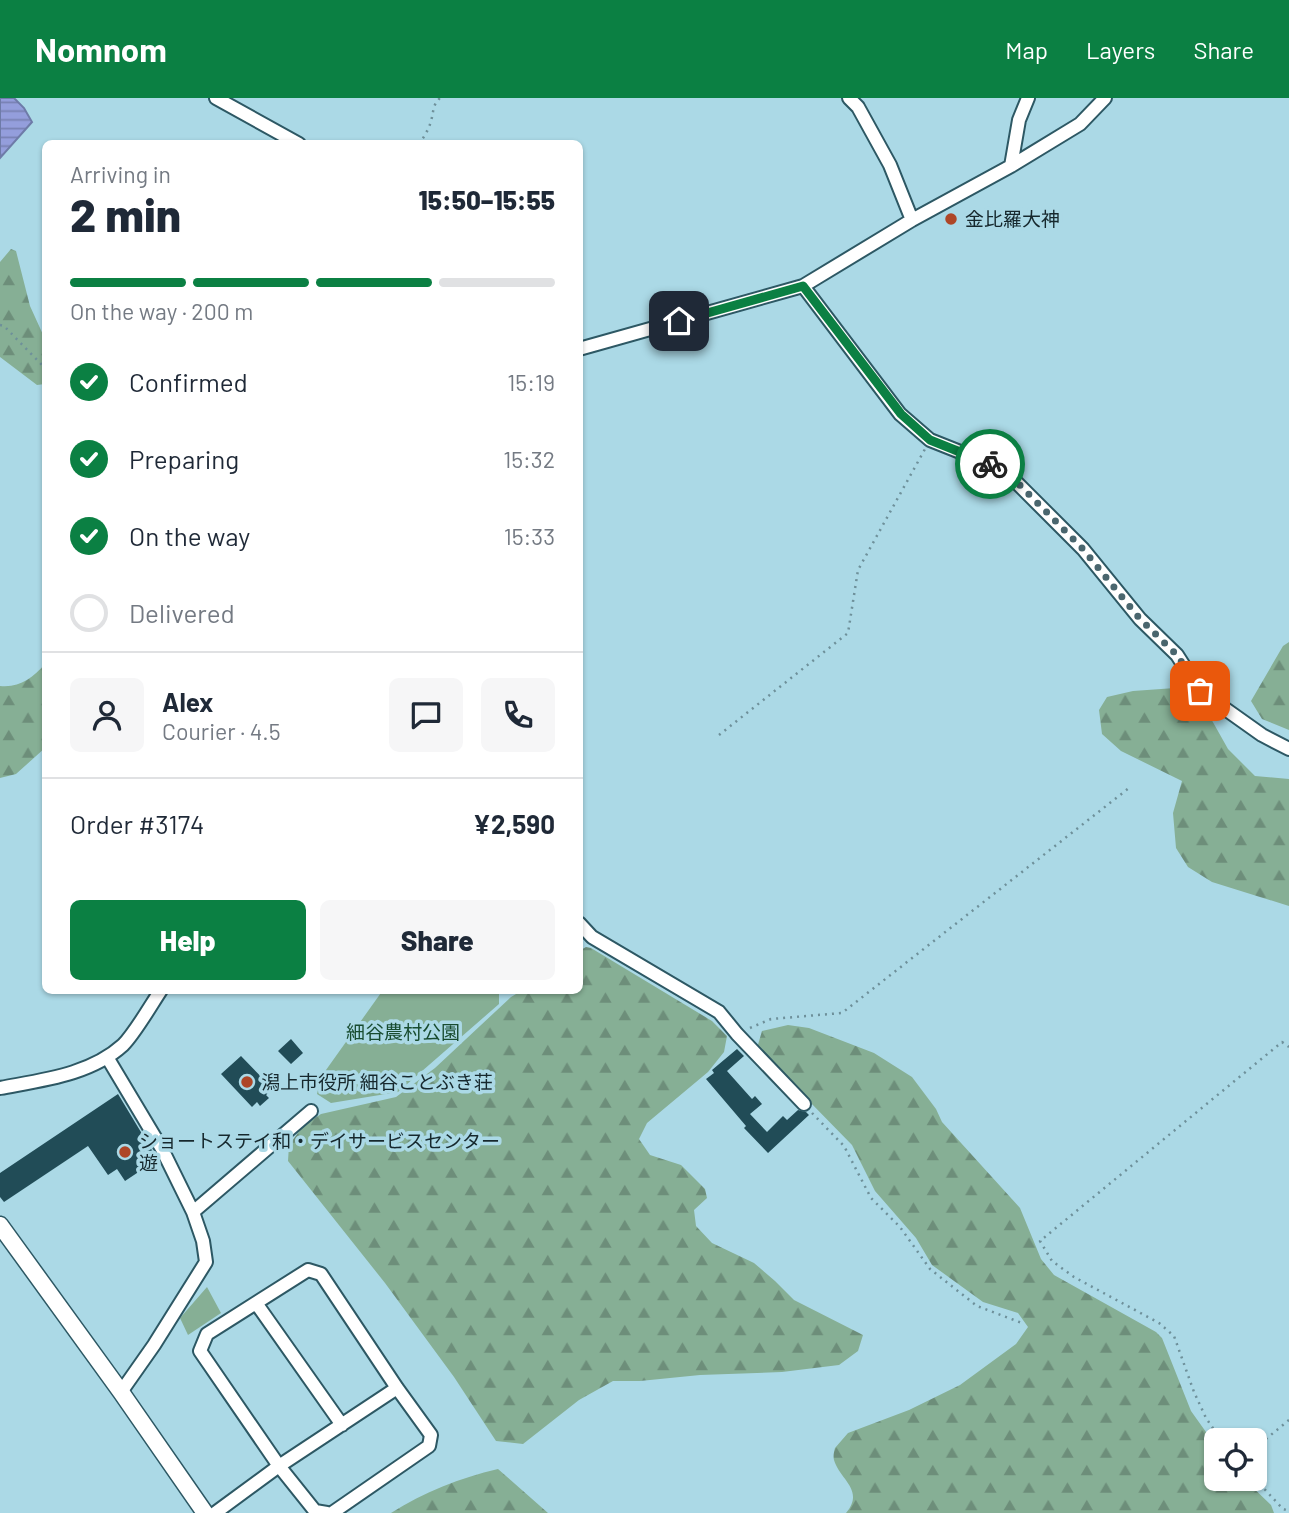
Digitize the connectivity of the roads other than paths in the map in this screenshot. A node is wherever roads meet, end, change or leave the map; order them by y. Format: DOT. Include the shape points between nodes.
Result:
graph roads {
  1 [pos="216,98"];
  2 [pos="849,98"];
  3 [pos="1028,98"];
  4 [pos="1105,98"];
  5 [pos="292,140"];
  6 [pos="1010,166"];
  7 [pos="912,220"];
  8 [pos="803,286"];
  9 [pos="583,348"];
  10 [pos="1289,749"];
  11 [pos="583,927"];
  12 [pos="158,994"];
  13 [pos="107,1057"];
  14 [pos="0,1088"];
  15 [pos="804,1104"];
  16 [pos="311,1111"];
  17 [pos="193,1212"];
  18 [pos="0,1225"];
  19 [pos="256,1303"];
  20 [pos="397,1388"];
  21 [pos="121,1392"];
  22 [pos="342,1425"];
  23 [pos="279,1466"];
  24 [pos="205,1513"];
  25 [pos="215,1513"];
  26 [pos="330,1513"];
  1 -- 5 [label="street"];
  2 -- 7 [label="street" via="890,165"];
  3 -- 6 [label="street"];
  4 -- 6 [label="street" via="1080,124"];
  6 -- 7 [label="street"];
  7 -- 8 [label="street"];
  8 -- 9 [label="street"];
  8 -- 10 [label="street" via="901,414 930,440 1003,468 1177,655 1200,691"];
  11 -- 15 [label="street" via="719,1012"];
  12 -- 13 [label="street" via="125,1043"];
  13 -- 14 [label="street" via="55,1078"];
  13 -- 17 [label="street"];
  16 -- 17 [label="street"];
  17 -- 21 [label="street" via="206,1262"];
  18 -- 21 [label="street"];
  19 -- 20 [label="street" via="308,1270 321,1274"];
  19 -- 22 [label="street"];
  19 -- 23 [label="street" via="206,1334 200,1350"];
  20 -- 22 [label="street"];
  20 -- 26 [label="street" via="431,1435 429,1446"];
  21 -- 24 [label="street"];
  22 -- 23 [label="street"];
  23 -- 25 [label="street"];
  23 -- 26 [label="street" via="315,1511"];
}
